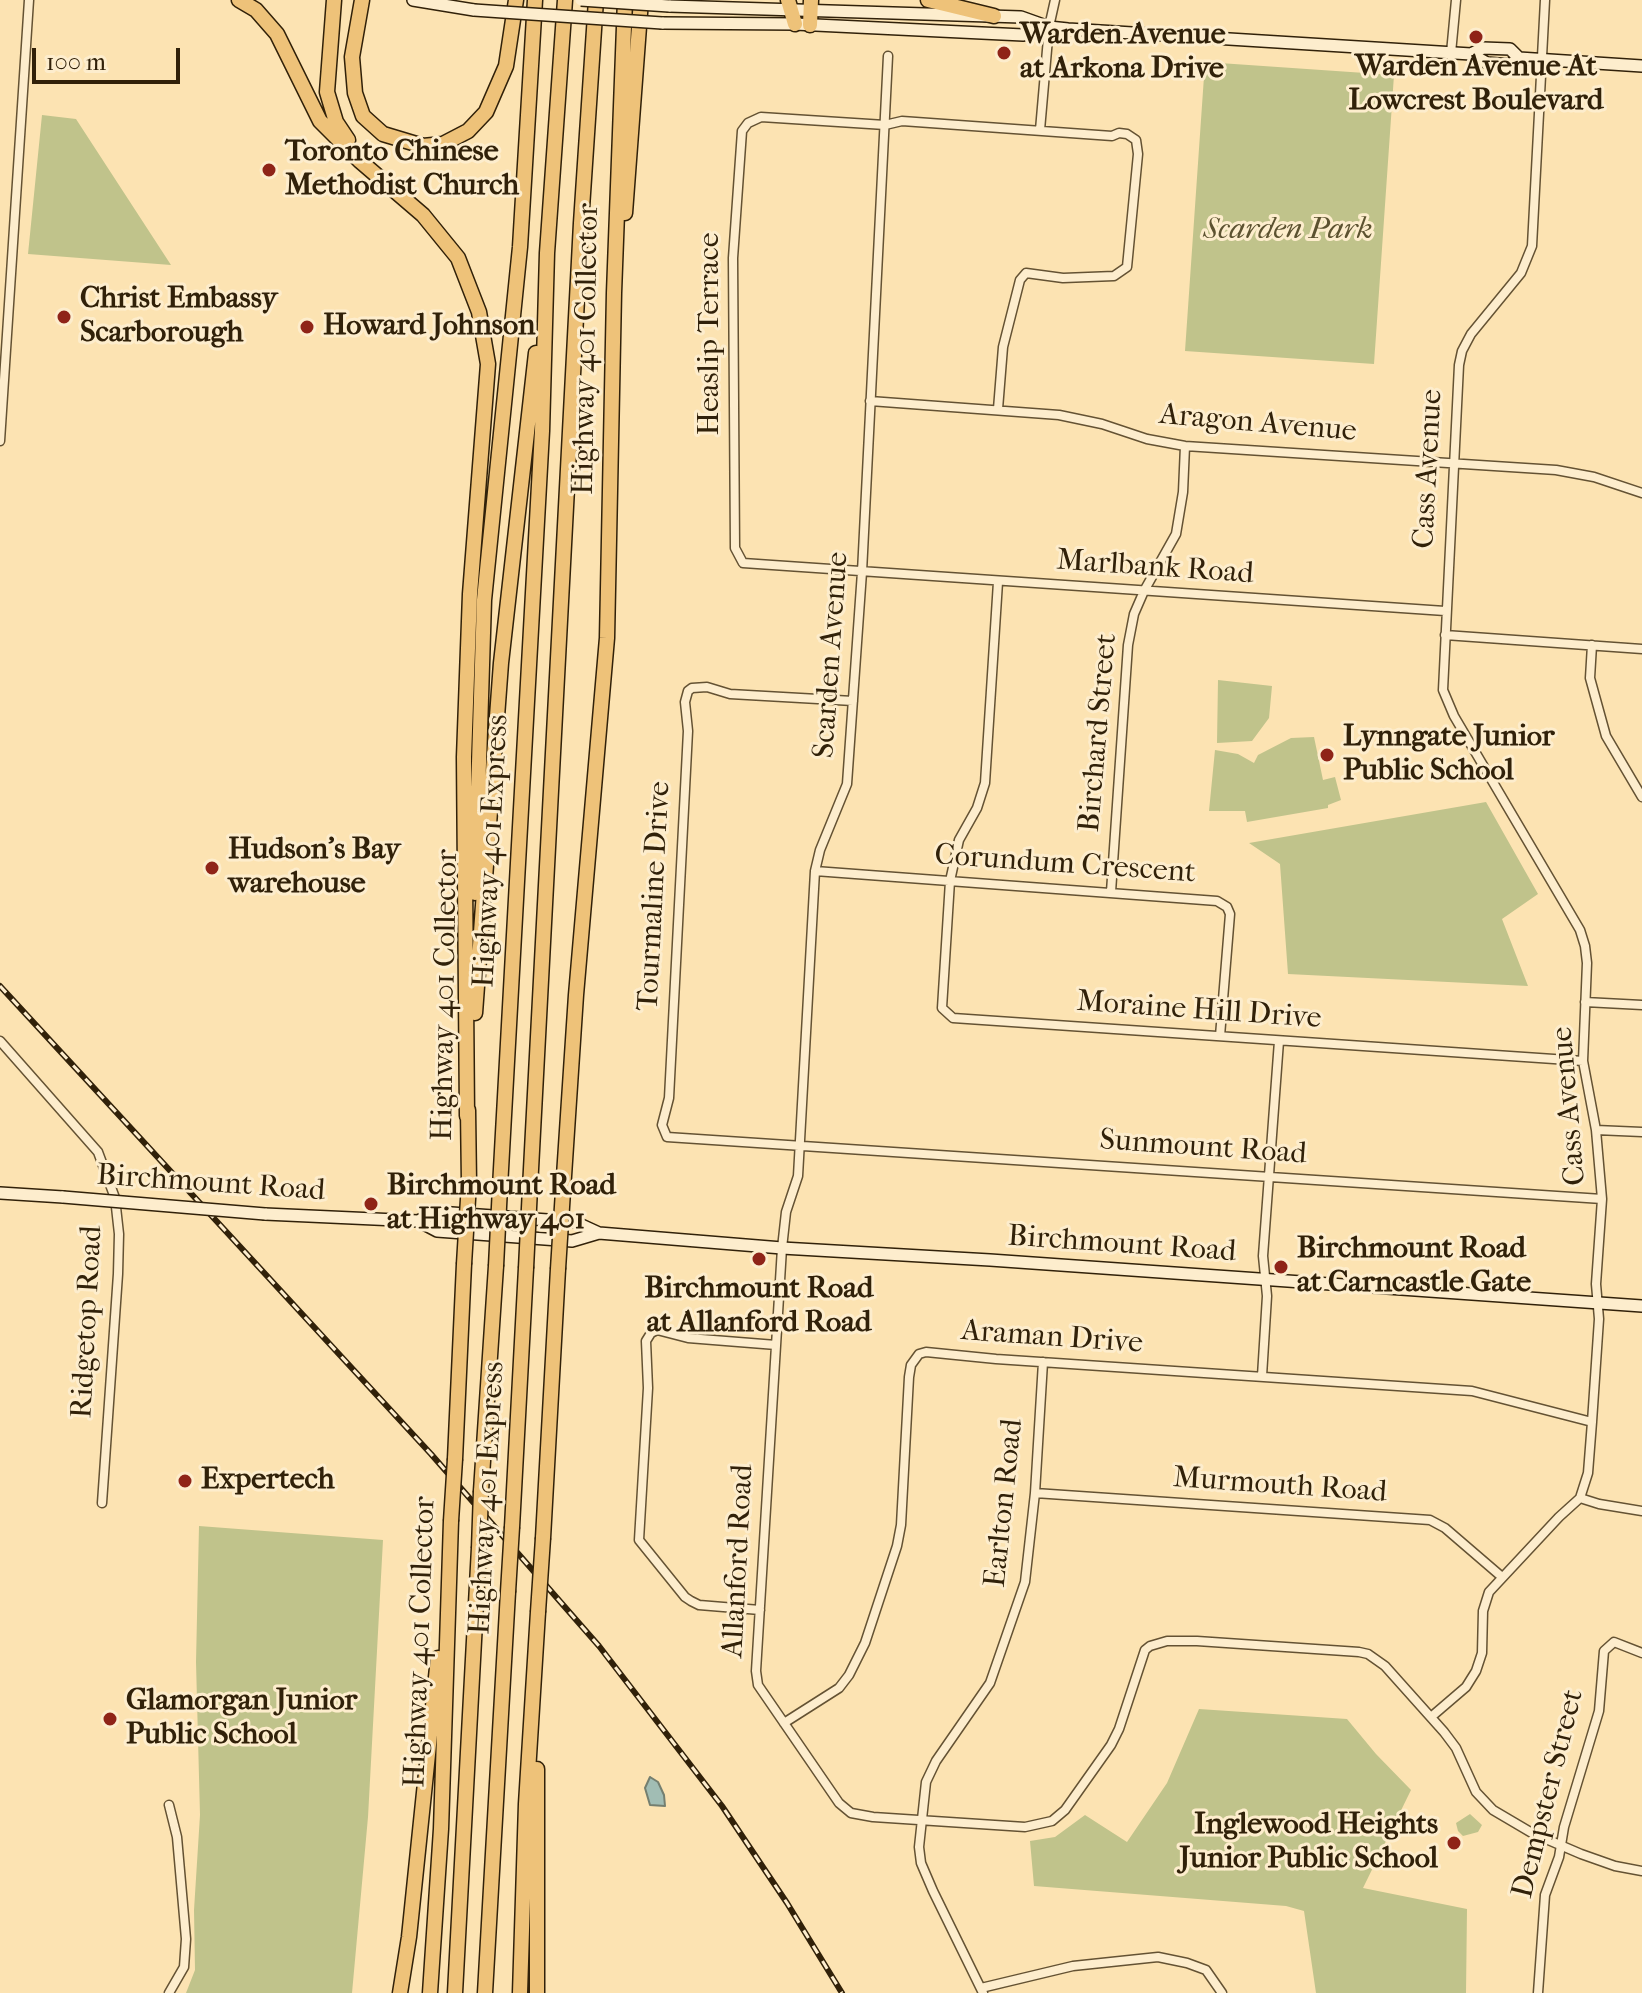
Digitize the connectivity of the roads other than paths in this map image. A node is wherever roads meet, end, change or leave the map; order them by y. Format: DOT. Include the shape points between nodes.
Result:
graph roads {
  1 [pos="29,0"];
  2 [pos="239,0"];
  3 [pos="334,0"];
  4 [pos="362,0"];
  5 [pos="413,0"];
  6 [pos="516,0"];
  7 [pos="535,0"];
  8 [pos="565,0"];
  9 [pos="581,0"];
  10 [pos="596,0"];
  11 [pos="625,0"];
  12 [pos="641,0"];
  13 [pos="928,0"];
  14 [pos="1055,0"];
  15 [pos="1456,0"];
  16 [pos="1545,0"];
  17 [pos="801,11"];
  18 [pos="994,16"];
  19 [pos="1049,27"];
  20 [pos="1451,53"];
  21 [pos="888,56"];
  22 [pos="1543,60"];
  23 [pos="1642,66"];
  24 [pos="885,125"];
  25 [pos="1040,130"];
  26 [pos="360,161"];
  27 [pos="547,253"];
  28 [pos="614,293"];
  29 [pos="870,401"];
  30 [pos="998,409"];
  31 [pos="0,441"];
  32 [pos="1185,446"];
  33 [pos="1453,463"];
  34 [pos="1642,493"];
  35 [pos="862,572"];
  36 [pos="998,582"];
  37 [pos="1144,591"];
  38 [pos="1445,611"];
  39 [pos="1445,635"];
  40 [pos="1592,645"];
  41 [pos="1642,649"];
  42 [pos="853,701"];
  43 [pos="1642,797"];
  44 [pos="815,871"];
  45 [pos="950,881"];
  46 [pos="1111,892"];
  47 [pos="1585,1002"];
  48 [pos="1642,1005"];
  49 [pos="1220,1036"];
  50 [pos="0,1041"];
  51 [pos="1279,1041"];
  52 [pos="1583,1061"];
  53 [pos="467,1116"];
  54 [pos="1596,1130"];
  55 [pos="1642,1132"];
  56 [pos="800,1145"];
  57 [pos="1270,1177"];
  58 [pos="0,1193"];
  59 [pos="1602,1199"];
  60 [pos="418,1221"];
  61 [pos="599,1233"];
  62 [pos="782,1248"];
  63 [pos="1265,1279"];
  64 [pos="1599,1302"];
  65 [pos="1642,1306"];
  66 [pos="776,1345"];
  67 [pos="1043,1362"];
  68 [pos="1262,1376"];
  69 [pos="1592,1422"];
  70 [pos="1035,1493"];
  71 [pos="1580,1498"];
  72 [pos="102,1503"];
  73 [pos="1642,1511"];
  74 [pos="451,1528"];
  75 [pos="1502,1577"];
  76 [pos="760,1610"];
  77 [pos="1642,1653"];
  78 [pos="1431,1717"];
  79 [pos="784,1723"];
  80 [pos="530,1730"];
  81 [pos="169,1805"];
  82 [pos="922,1820"];
  83 [pos="1561,1845"];
  84 [pos="1642,1871"];
  85 [pos="982,1991"];
  86 [pos="169,1993"];
  87 [pos="400,1993"];
  88 [pos="430,1993"];
  89 [pos="455,1993"];
  90 [pos="485,1993"];
  91 [pos="520,1993"];
  92 [pos="537,1993"];
  93 [pos="1222,1993"];
  94 [pos="1538,1993"];
  1 -- 31 [label="street"];
  2 -- 26 [label="highway" via="269,22 320,121"];
  3 -- 26 [label="highway" via="327,92 336,122"];
  4 -- 6 [label="highway" via="352,57 363,116 383,134 423,146 443,144 468,131 486,112 506,66"];
  5 -- 17 [label="main road, bridge" via="474,10 662,23"];
  7 -- 53 [label="highway, Highway 401 Collector" via="520,247 484,600"];
  8 -- 27 [label="highway, Highway 401 Express"];
  9 -- 17 [label="main road, bridge"];
  10 -- 90 [label="highway, Highway 401 Express, bridge"];
  11 -- 28 [label="highway, Highway 401 Collector"];
  12 -- 28 [label="highway" via="628,185"];
  13 -- 18 [label="highway"];
  14 -- 19 [label="street"];
  15 -- 20 [label="street"];
  16 -- 22 [label="street, Cass Avenue"];
  17 -- 18 [label="main road"];
  17 -- 19 [label="main road" via="1023,35"];
  18 -- 19 [label="main road" via="1021,17"];
  19 -- 20 [label="main road"];
  19 -- 25 [label="street"];
  20 -- 22 [label="main road" via="1510,65 1519,58"];
  21 -- 24 [label="street, Scarden Avenue"];
  22 -- 23 [label="main road"];
  22 -- 33 [label="street, Cass Avenue" via="1532,246 1521,273 1462,351"];
  24 -- 25 [label="street" via="902,121"];
  24 -- 29 [label="street, Scarden Avenue"];
  24 -- 35 [label="street, Heaslip Terrace" via="761,117 748,123 742,131 733,258 735,548 743,563"];
  25 -- 30 [label="street" via="1119,133 1136,140 1129,258 1127,267 1114,276 1026,273 1003,347"];
  26 -- 53 [label="highway" via="423,215 458,258 479,312 488,364 465,742"];
  27 -- 53 [label="highway" via="501,663"];
  27 -- 89 [label="highway, Highway 401 Express, bridge" via="542,431"];
  28 -- 80 [label="highway, Highway 401 Collector, bridge" via="607,638 576,995"];
  29 -- 30 [label="street, Aragon Avenue"];
  29 -- 35 [label="street, Scarden Avenue"];
  30 -- 32 [label="street, Aragon Avenue" via="1059,415"];
  32 -- 33 [label="street, Aragon Avenue"];
  32 -- 37 [label="street, Birchard Street" via="1176,534"];
  33 -- 34 [label="street, Aragon Avenue" via="1556,470"];
  33 -- 38 [label="street, Cass Avenue"];
  35 -- 36 [label="street, Marlbank Road"];
  35 -- 42 [label="street, Scarden Avenue"];
  36 -- 37 [label="street, Marlbank Road"];
  36 -- 45 [label="street" via="985,783 959,840"];
  37 -- 38 [label="street, Marlbank Road"];
  37 -- 46 [label="street, Birchard Street" via="1128,645"];
  38 -- 39 [label="street, Cass Avenue"];
  39 -- 40 [label="street"];
  39 -- 47 [label="street, Cass Avenue" via="1445,699 1580,930 1587,963"];
  40 -- 41 [label="street"];
  40 -- 43 [label="street" via="1590,678 1606,736"];
  42 -- 44 [label="street, Scarden Avenue" via="847,784"];
  42 -- 56 [label="street, Tourmaline Drive" via="730,694 699,687 688,691 685,702 688,731 663,1130 672,1139"];
  44 -- 45 [label="street, Corundum Crescent"];
  44 -- 56 [label="street, Scarden Avenue"];
  45 -- 46 [label="street, Corundum Crescent"];
  45 -- 49 [label="street, Moraine Hill Drive" via="942,1008 953,1018"];
  46 -- 49 [label="street, Corundum Crescent" via="1217,901 1227,907"];
  47 -- 48 [label="street"];
  47 -- 52 [label="street, Cass Avenue"];
  49 -- 51 [label="street, Moraine Hill Drive"];
  50 -- 72 [label="street, Ridgetop Road" via="98,1152 115,1198 118,1274"];
  51 -- 52 [label="street, Moraine Hill Drive"];
  51 -- 57 [label="street"];
  52 -- 54 [label="street, Cass Avenue"];
  53 -- 74 [label="highway, Highway 401 Collector, bridge" via="469,1183"];
  54 -- 55 [label="street"];
  54 -- 59 [label="street, Cass Avenue"];
  56 -- 57 [label="street, Sunmount Road"];
  56 -- 62 [label="street, Scarden Avenue"];
  57 -- 59 [label="street, Sunmount Road"];
  57 -- 63 [label="street"];
  58 -- 60 [label="main road, Birchmount Road, bridge"];
  59 -- 64 [label="street, Cass Avenue"];
  60 -- 61 [label="main road, Birchmount Road" via="437,1231 572,1241"];
  60 -- 61 [label="main road, Birchmount Road" via="438,1212 575,1222"];
  61 -- 62 [label="main road, Birchmount Road"];
  62 -- 63 [label="main road, Birchmount Road"];
  62 -- 66 [label="street, Allanford Road"];
  63 -- 64 [label="main road, Birchmount Road"];
  63 -- 68 [label="street"];
  64 -- 65 [label="main road, Birchmount Road"];
  64 -- 69 [label="street, Cass Avenue"];
  66 -- 76 [label="street, Allanford Road"];
  66 -- 76 [label="street" via="688,1338 657,1330 646,1341 639,1540 691,1601"];
  67 -- 68 [label="street, Araman Drive"];
  67 -- 70 [label="street, Earlton Road"];
  67 -- 79 [label="street, Araman Drive" via="926,1352 914,1358 896,1553 865,1643 839,1688"];
  68 -- 69 [label="street, Araman Drive" via="1472,1391"];
  69 -- 71 [label="street, Cass Avenue" via="1588,1473"];
  70 -- 75 [label="street, Murmouth Road" via="1430,1520"];
  70 -- 82 [label="street, Earlton Road" via="1025,1582 1002,1652 990,1683 930,1773"];
  71 -- 73 [label="street"];
  71 -- 75 [label="street"];
  74 -- 87 [label="highway"];
  74 -- 88 [label="highway, Highway 401 Collector"];
  75 -- 78 [label="street" via="1486,1602 1476,1671 1466,1687"];
  76 -- 79 [label="street, Allanford Road" via="756,1678"];
  77 -- 83 [label="street, Dempster Street" via="1614,1642 1604,1651 1599,1711"];
  78 -- 82 [label="street, Allanford Road" via="1400,1680 1368,1654 1158,1642 1145,1650 1115,1739 1058,1817 1025,1827"];
  78 -- 83 [label="street, Allanford Road" via="1456,1748 1476,1792 1493,1810"];
  79 -- 82 [label="street, Allanford Road" via="843,1808 861,1815"];
  80 -- 91 [label="highway, Highway 401 Collector"];
  80 -- 92 [label="highway" via="537,1759"];
  81 -- 86 [label="street" via="186,1939 184,1967"];
  82 -- 85 [label="street, Earlton Road" via="921,1863"];
  83 -- 84 [label="street, Allanford Road" via="1603,1863"];
  83 -- 94 [label="street, Dempster Street" via="1545,1895"];
  85 -- 93 [label="street" via="1073,1966 1158,1957 1206,1970"];
}
